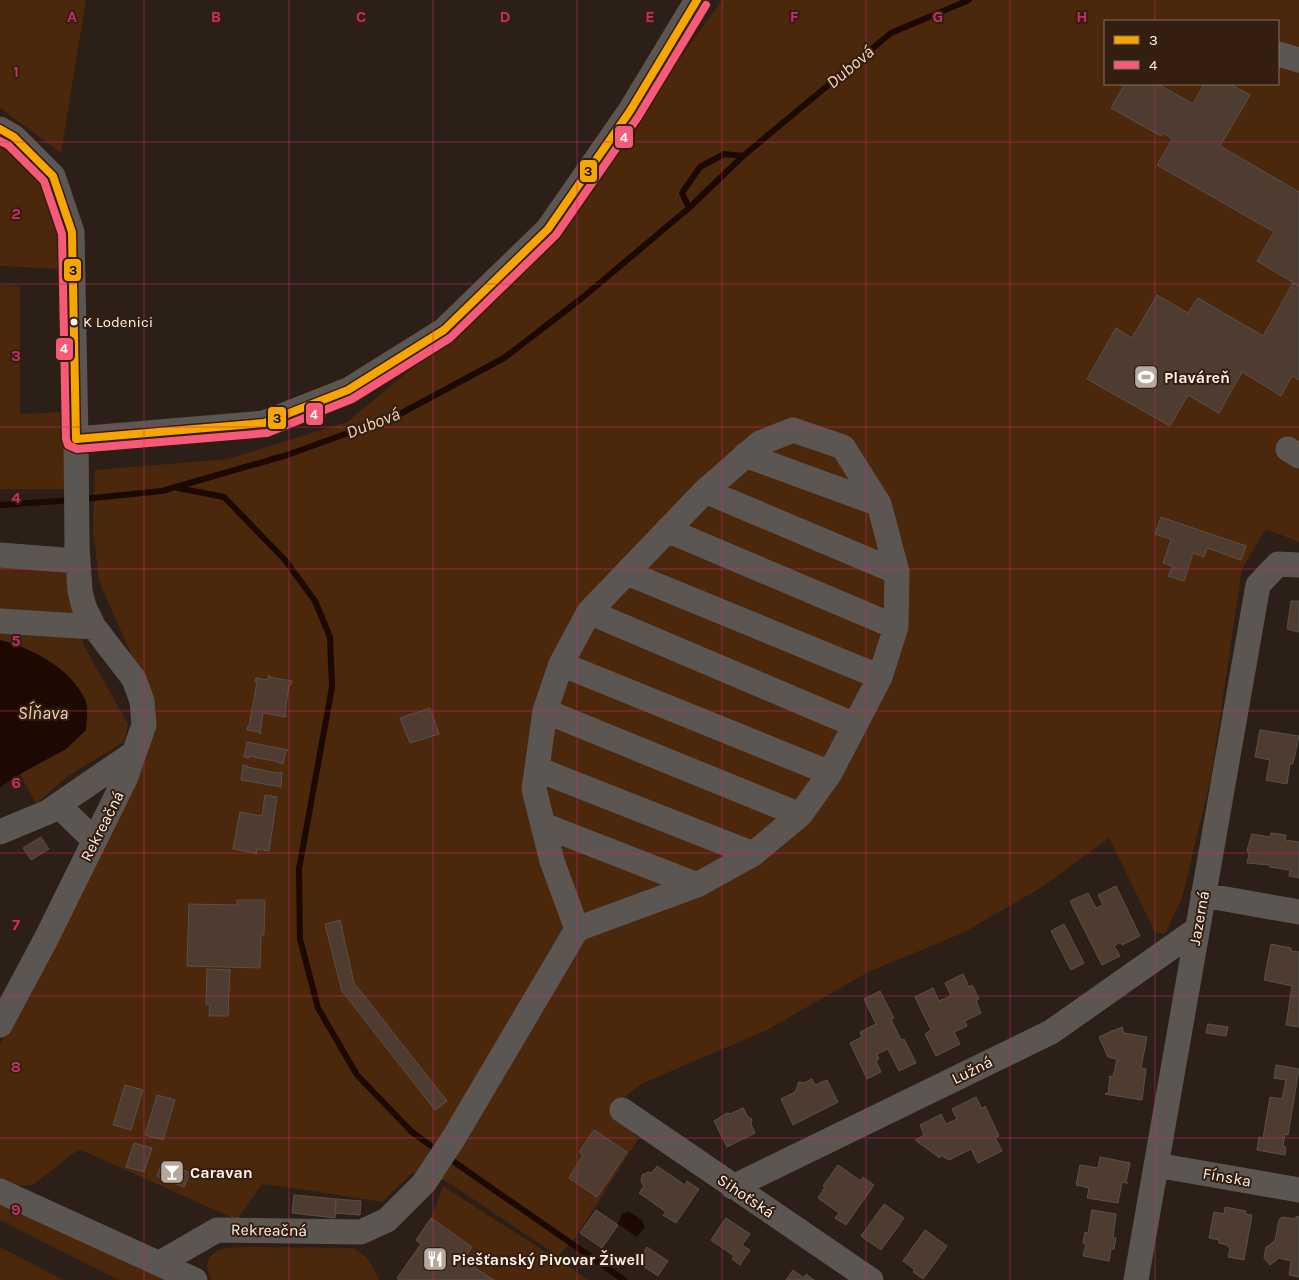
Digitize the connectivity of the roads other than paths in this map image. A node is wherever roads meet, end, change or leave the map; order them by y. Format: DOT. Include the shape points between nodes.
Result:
graph roads {
  1 [pos="697,0"];
  2 [pos="1279,54"];
  3 [pos="1299,60"];
  4 [pos="0,129"];
  5 [pos="76,439"];
  6 [pos="745,455"];
  7 [pos="705,491"];
  8 [pos="879,504"];
  9 [pos="667,530"];
  10 [pos="77,553"];
  11 [pos="0,554"];
  12 [pos="1289,564"];
  13 [pos="628,572"];
  14 [pos="897,572"];
  15 [pos="589,612"];
  16 [pos="0,621"];
  17 [pos="94,627"];
  18 [pos="896,627"];
  19 [pos="561,664"];
  20 [pos="880,677"];
  21 [pos="544,711"];
  22 [pos="855,725"];
  23 [pos="134,753"];
  24 [pos="537,769"];
  25 [pos="830,773"];
  26 [pos="58,804"];
  27 [pos="800,815"];
  28 [pos="543,825"];
  29 [pos="0,832"];
  30 [pos="94,840"];
  31 [pos="753,854"];
  32 [pos="697,886"];
  33 [pos="1203,895"];
  34 [pos="1299,912"];
  35 [pos="577,929"];
  36 [pos="1196,930"];
  37 [pos="0,1025"];
  38 [pos="622,1110"];
  39 [pos="1156,1165"];
  40 [pos="733,1187"];
  41 [pos="1299,1190"];
  42 [pos="0,1191"];
  43 [pos="160,1263"];
  44 [pos="195,1280"];
  45 [pos="872,1280"];
  46 [pos="1136,1280"];
  1 -- 5 [label="street" via="630,111 548,229 444,330 348,390 264,423"];
  2 -- 3 [label="street"];
  4 -- 5 [label="street, Rekreačná" via="14,137 53,176 72,232"];
  5 -- 10 [label="street, Rekreačná"];
  6 -- 7 [label="street"];
  6 -- 8 [label="street"];
  6 -- 8 [label="street" via="760,443 793,430 844,447"];
  7 -- 9 [label="street"];
  7 -- 14 [label="street"];
  8 -- 14 [label="street"];
  9 -- 13 [label="street"];
  9 -- 18 [label="street"];
  10 -- 11 [label="street"];
  10 -- 17 [label="street, Rekreačná" via="80,591"];
  12 -- 33 [label="street, Jazerná" via="1258,585"];
  13 -- 15 [label="street"];
  13 -- 20 [label="street"];
  14 -- 18 [label="street"];
  15 -- 19 [label="street"];
  15 -- 22 [label="street"];
  16 -- 17 [label="street"];
  17 -- 23 [label="street, Rekreačná" via="134,679 142,701 144,725"];
  18 -- 20 [label="street"];
  19 -- 21 [label="street"];
  19 -- 25 [label="street"];
  20 -- 22 [label="street"];
  21 -- 24 [label="street"];
  21 -- 27 [label="street"];
  22 -- 25 [label="street"];
  23 -- 26 [label="street"];
  23 -- 30 [label="street, Rekreačná" via="125,780"];
  24 -- 28 [label="street" via="534,789"];
  24 -- 31 [label="street"];
  25 -- 27 [label="street"];
  26 -- 29 [label="street" via="48,812"];
  26 -- 30 [label="street"];
  27 -- 31 [label="street"];
  28 -- 32 [label="street"];
  28 -- 35 [label="street" via="552,861"];
  30 -- 37 [label="street, Rekreačná"];
  31 -- 32 [label="street"];
  32 -- 35 [label="street"];
  33 -- 34 [label="street"];
  33 -- 36 [label="street, Jazerná"];
  35 -- 43 [label="street, Rekreačná" via="453,1139 424,1183 387,1220 361,1232 217,1230"];
  36 -- 39 [label="street, Jazerná"];
  36 -- 40 [label="street, Lužná" via="1051,1032"];
  38 -- 40 [label="street, Sihoťská"];
  39 -- 41 [label="street, Fínska"];
  39 -- 46 [label="street, Jazerná"];
  40 -- 45 [label="street, Sihoťská"];
  42 -- 43 [label="street"];
  43 -- 44 [label="street"];
}
